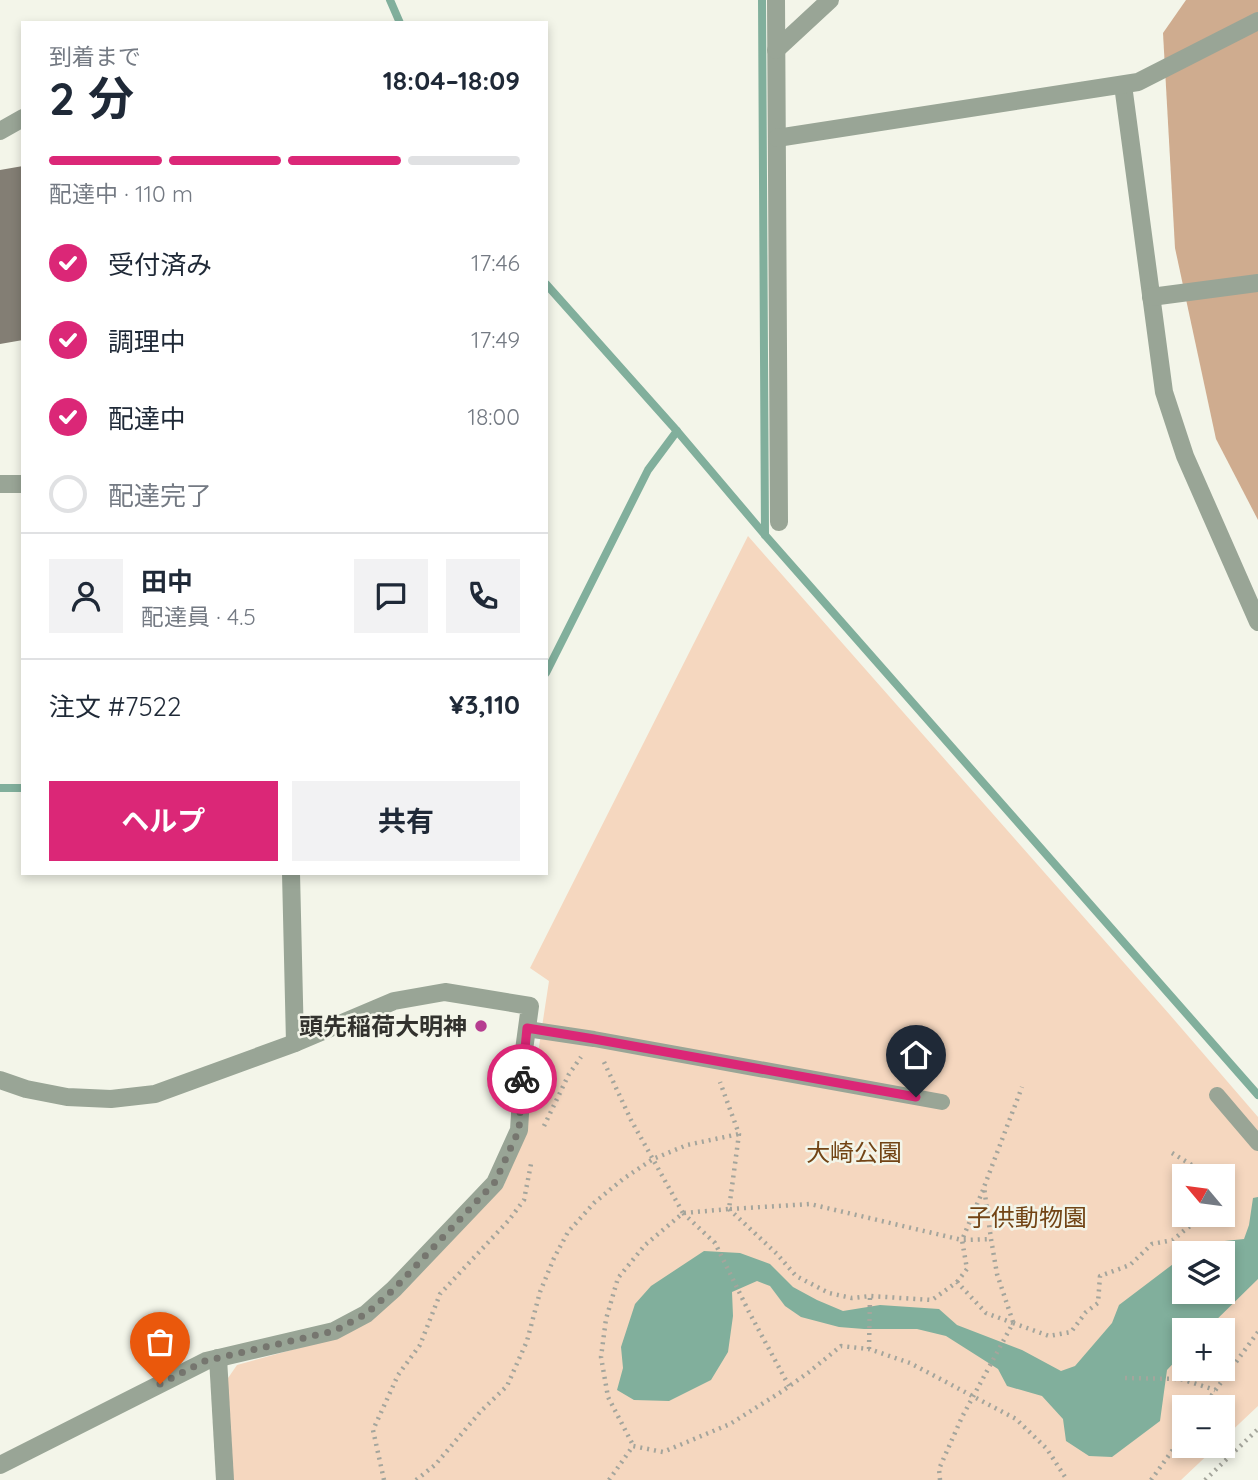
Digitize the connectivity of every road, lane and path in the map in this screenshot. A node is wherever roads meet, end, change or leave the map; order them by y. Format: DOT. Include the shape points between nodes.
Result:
graph roads {
  1 [pos="776,0"];
  2 [pos="831,0"];
  3 [pos="1258,21"];
  4 [pos="776,50"];
  5 [pos="1123,85"];
  6 [pos="21,119"];
  7 [pos="0,131"];
  8 [pos="777,138"];
  9 [pos="1258,283"];
  10 [pos="1151,297"];
  11 [pos="0,484"];
  12 [pos="21,484"];
  13 [pos="779,522"];
  14 [pos="1258,622"];
  15 [pos="291,875"];
  16 [pos="527,1028"];
  17 [pos="594,1039"];
  18 [pos="295,1042"];
  19 [pos="711,1060"];
  20 [pos="0,1080"];
  21 [pos="1022,1087"];
  22 [pos="1217,1095"];
  23 [pos="942,1102"];
  24 [pos="541,1132"];
  25 [pos="739,1134"];
  26 [pos="1258,1143"];
  27 [pos="1172,1153"];
  28 [pos="533,1154"];
  29 [pos="653,1159"];
  30 [pos="1190,1164"];
  31 [pos="984,1186"];
  32 [pos="729,1209"];
  33 [pos="683,1213"];
  34 [pos="1189,1227"];
  35 [pos="991,1239"];
  36 [pos="962,1240"];
  37 [pos="957,1282"];
  38 [pos="870,1296"];
  39 [pos="1013,1323"];
  40 [pos="1258,1332"];
  41 [pos="870,1349"];
  42 [pos="218,1358"];
  43 [pos="1125,1378"];
  44 [pos="789,1386"];
  45 [pos="1216,1390"];
  46 [pos="1212,1395"];
  47 [pos="1258,1429"];
  48 [pos="633,1446"];
  49 [pos="1172,1451"];
  50 [pos="0,1465"];
  51 [pos="225,1480"];
  52 [pos="384,1480"];
  53 [pos="416,1480"];
  54 [pos="609,1480"];
  55 [pos="940,1480"];
  56 [pos="1067,1480"];
  57 [pos="1151,1480"];
  58 [pos="1205,1480"];
  1 -- 4 [label="street"];
  2 -- 4 [label="street"];
  3 -- 5 [label="street" via="1138,82"];
  4 -- 8 [label="street"];
  5 -- 8 [label="street"];
  5 -- 10 [label="street"];
  6 -- 7 [label="street"];
  8 -- 13 [label="street"];
  9 -- 10 [label="street"];
  10 -- 14 [label="street" via="1164,392 1185,456"];
  11 -- 12 [label="street"];
  15 -- 18 [label="street"];
  16 -- 17 [label="lane"];
  16 -- 18 [label="street" via="530,1006 445,992 394,1001"];
  16 -- 42 [label="street" via="519,1130 495,1182 366,1314 334,1331"];
  17 -- 19 [label="lane"];
  17 -- 24 [label="path" via="569,1074"];
  17 -- 29 [label="path"];
  18 -- 20 [label="street" via="155,1094 67,1097"];
  19 -- 23 [label="lane"];
  19 -- 25 [label="path"];
  21 -- 31 [label="path"];
  22 -- 26 [label="lane"];
  25 -- 29 [label="path" via="687,1145"];
  25 -- 32 [label="path"];
  27 -- 30 [label="path"];
  28 -- 52 [label="path" via="524,1200 440,1294 420,1345 398,1375 373,1430"];
  29 -- 33 [label="path"];
  29 -- 53 [label="path" via="594,1203 568,1232 540,1292 527,1341 507,1387"];
  31 -- 35 [label="path"];
  31 -- 36 [label="path"];
  32 -- 33 [label="path"];
  32 -- 36 [label="path" via="810,1204"];
  32 -- 38 [label="path" via="796,1276 829,1293"];
  33 -- 44 [label="path" via="715,1243"];
  33 -- 48 [label="path" via="645,1245 618,1278 606,1319 601,1357 608,1397"];
  34 -- 39 [label="path" via="1173,1240 1152,1244 1130,1265 1100,1276 1098,1303 1071,1332 1049,1336"];
  35 -- 36 [label="path"];
  35 -- 39 [label="path"];
  36 -- 37 [label="path" via="967,1269"];
  37 -- 38 [label="path" via="932,1300"];
  37 -- 39 [label="path" via="986,1313"];
  38 -- 41 [label="path"];
  39 -- 55 [label="path" via="962,1417 939,1469"];
  40 -- 45 [label="path"];
  41 -- 44 [label="path" via="841,1346"];
  41 -- 56 [label="path" via="910,1363 1016,1419 1047,1450"];
  42 -- 50 [label="street"];
  42 -- 51 [label="street"];
  43 -- 45 [label="path" via="1181,1379"];
  44 -- 48 [label="path" via="730,1424 687,1443 663,1452"];
  45 -- 46 [label="path"];
  47 -- 58 [label="path"];
  48 -- 54 [label="path"];
  49 -- 57 [label="path"];
}
